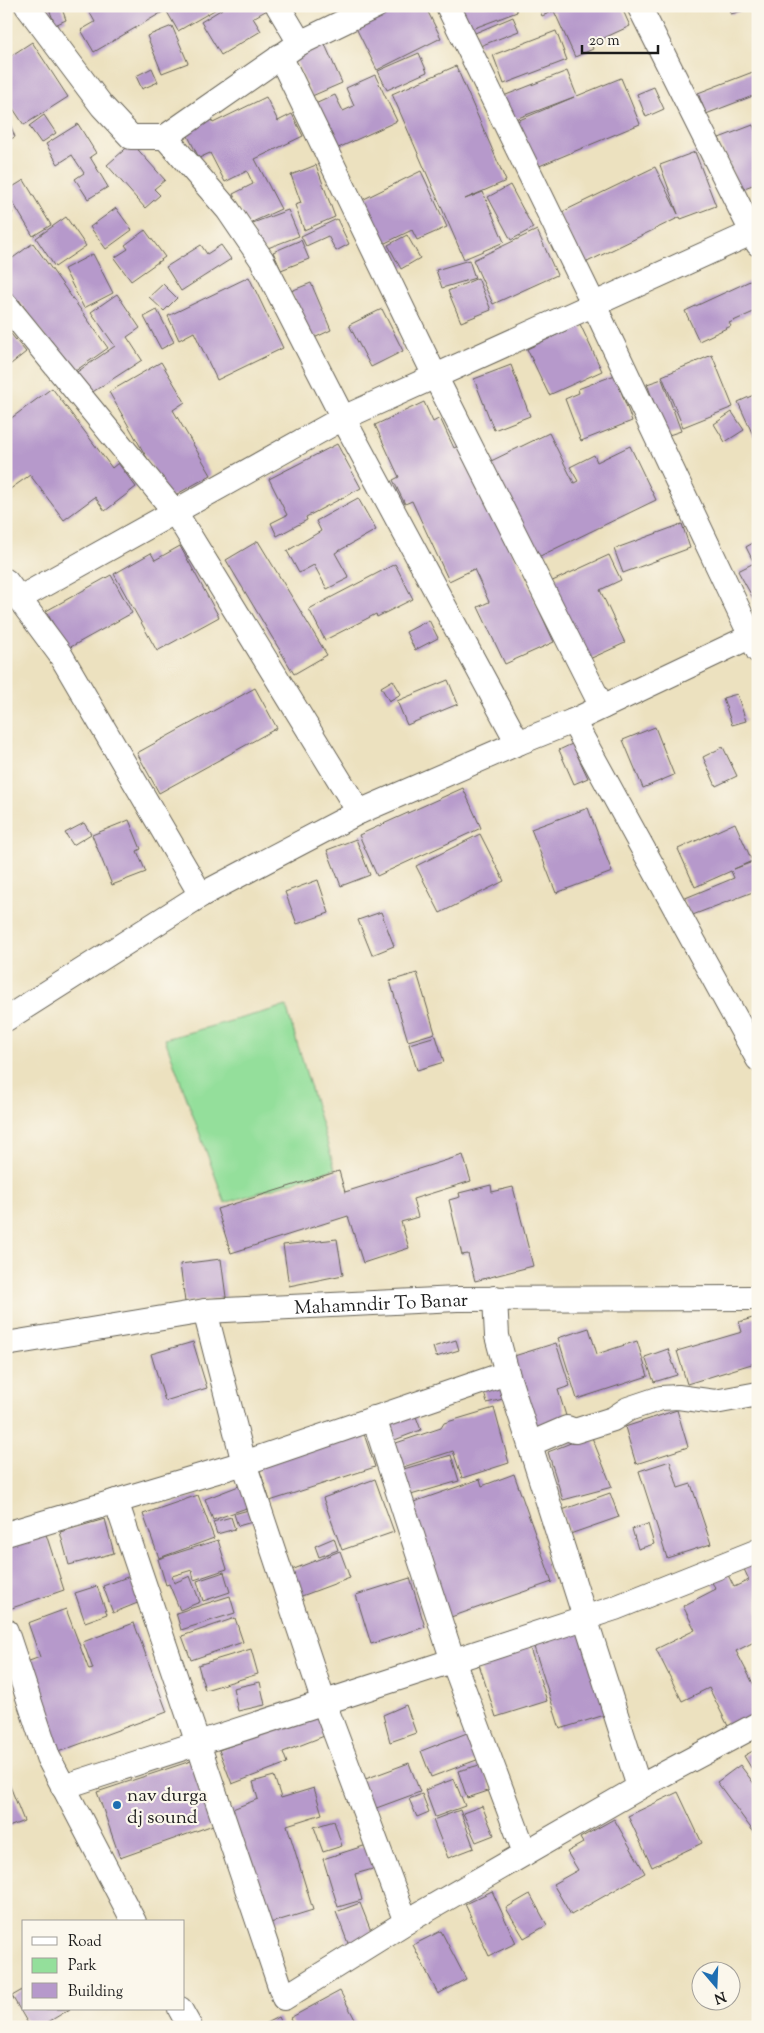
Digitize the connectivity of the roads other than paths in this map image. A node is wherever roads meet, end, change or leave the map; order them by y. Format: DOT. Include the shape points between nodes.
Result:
graph roads {
  1 [pos="27,6"];
  2 [pos="278,6"];
  3 [pos="376,6"];
  4 [pos="448,6"];
  5 [pos="639,6"];
  6 [pos="300,43"];
  7 [pos="280,56"];
  8 [pos="165,137"];
  9 [pos="756,235"];
  10 [pos="593,303"];
  11 [pos="6,306"];
  12 [pos="435,376"];
  13 [pos="343,418"];
  14 [pos="176,512"];
  15 [pos="13,589"];
  16 [pos="756,640"];
  17 [pos="602,707"];
  18 [pos="573,721"];
  19 [pos="518,743"];
  20 [pos="359,812"];
  21 [pos="202,895"];
  22 [pos="6,1019"];
  23 [pos="758,1058"];
  24 [pos="495,1298"];
  25 [pos="758,1298"];
  26 [pos="205,1312"];
  27 [pos="6,1344"];
  28 [pos="507,1373"];
  29 [pos="758,1394"];
  30 [pos="374,1418"];
  31 [pos="530,1444"];
  32 [pos="244,1463"];
  33 [pos="116,1501"];
  34 [pos="6,1534"];
  35 [pos="758,1551"];
  36 [pos="584,1619"];
  37 [pos="6,1631"];
  38 [pos="453,1661"];
  39 [pos="324,1703"];
  40 [pos="758,1724"];
  41 [pos="198,1744"];
  42 [pos="63,1787"];
  43 [pos="639,1787"];
  44 [pos="525,1854"];
  45 [pos="133,1920"];
  46 [pos="406,1922"];
  47 [pos="181,2010"];
  48 [pos="190,2027"];
  1 -- 8 [label="street" via="102,106 131,136"];
  2 -- 6 [label="street"];
  3 -- 6 [label="street"];
  4 -- 10 [label="street"];
  5 -- 9 [label="street"];
  6 -- 7 [label="street"];
  7 -- 8 [label="street"];
  7 -- 12 [label="street"];
  8 -- 13 [label="street" via="228,210 262,260"];
  9 -- 10 [label="street"];
  10 -- 12 [label="street"];
  10 -- 16 [label="street"];
  11 -- 14 [label="street"];
  12 -- 13 [label="street"];
  12 -- 17 [label="street"];
  13 -- 14 [label="street"];
  13 -- 19 [label="street"];
  14 -- 15 [label="street"];
  14 -- 20 [label="street"];
  15 -- 21 [label="street" via="60,654"];
  16 -- 17 [label="street"];
  17 -- 18 [label="street"];
  18 -- 19 [label="street"];
  18 -- 23 [label="street"];
  19 -- 20 [label="street"];
  20 -- 21 [label="street"];
  21 -- 22 [label="street"];
  24 -- 25 [label="street, Mahamndir To Banar"];
  24 -- 26 [label="street, Mahamndir To Banar"];
  24 -- 28 [label="street" via="497,1336"];
  26 -- 27 [label="street, Mahamndir To Banar"];
  26 -- 32 [label="street"];
  28 -- 30 [label="street"];
  28 -- 31 [label="street"];
  29 -- 31 [label="street" via="715,1402 661,1398 613,1419 575,1431 567,1428"];
  30 -- 32 [label="street"];
  30 -- 38 [label="street"];
  31 -- 36 [label="street"];
  32 -- 33 [label="street"];
  32 -- 39 [label="street"];
  33 -- 34 [label="street"];
  33 -- 41 [label="street"];
  35 -- 36 [label="street"];
  36 -- 38 [label="street"];
  36 -- 43 [label="street"];
  37 -- 42 [label="street" via="48,1757"];
  38 -- 39 [label="street"];
  38 -- 44 [label="street"];
  39 -- 41 [label="street"];
  39 -- 46 [label="street"];
  40 -- 43 [label="street"];
  41 -- 42 [label="street"];
  41 -- 46 [label="street" via="284,1998"];
  42 -- 45 [label="street"];
  43 -- 44 [label="street"];
  44 -- 46 [label="street"];
  47 -- 48 [label="street"];
}
